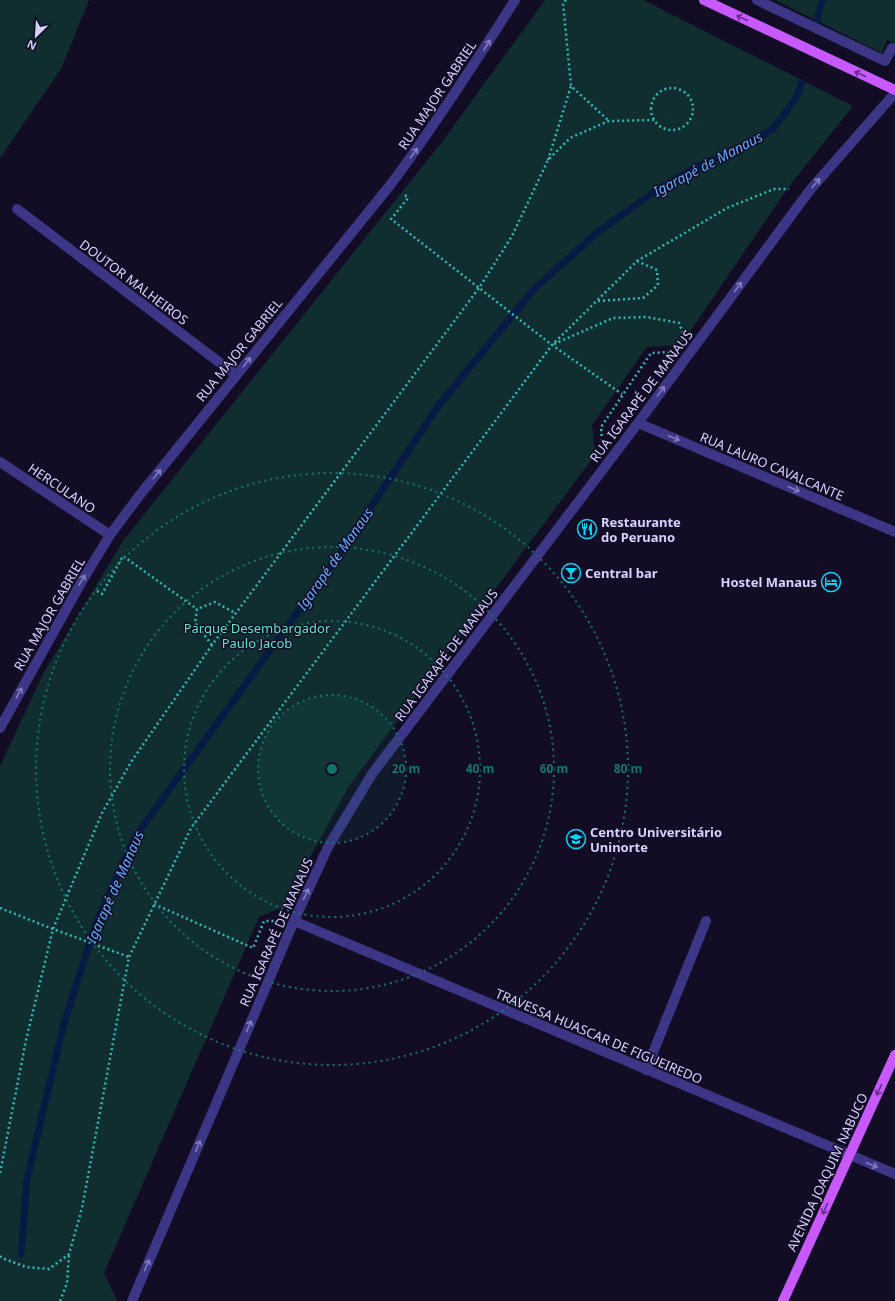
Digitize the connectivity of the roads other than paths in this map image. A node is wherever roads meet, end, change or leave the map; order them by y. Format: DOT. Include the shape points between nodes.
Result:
graph roads {
  1 [pos="515,0"];
  2 [pos="704,0"];
  3 [pos="757,0"];
  4 [pos="895,50"];
  5 [pos="895,92"];
  6 [pos="17,209"];
  7 [pos="236,376"];
  8 [pos="638,423"];
  9 [pos="0,462"];
  10 [pos="895,532"];
  11 [pos="110,535"];
  12 [pos="0,728"];
  13 [pos="294,921"];
  14 [pos="706,921"];
  15 [pos="895,1055"];
  16 [pos="646,1070"];
  17 [pos="849,1155"];
  18 [pos="895,1174"];
  19 [pos="132,1301"];
  20 [pos="783,1301"];
  7 -- 1 [label="street, RUA MAJOR GABRIEL, one-way" via="417,150"];
  5 -- 2 [label="main road, one-way"];
  3 -- 4 [label="street" via="884,61 892,48"];
  8 -- 5 [label="street, RUA IGARAPÉ DE MANAUS, one-way" via="810,190"];
  6 -- 7 [label="street, DOUTOR MALHEIROS"];
  11 -- 7 [label="street, RUA MAJOR GABRIEL, one-way"];
  8 -- 10 [label="street, RUA LAURO CAVALCANTE, one-way"];
  13 -- 8 [label="street, RUA IGARAPÉ DE MANAUS, one-way" via="328,847 372,774"];
  9 -- 11 [label="street, HERCULANO"];
  12 -- 11 [label="street, RUA MAJOR GABRIEL, one-way"];
  13 -- 16 [label="street, TRAVESSA HUASCAR DE FIGUEIREDO"];
  19 -- 13 [label="street, RUA IGARAPÉ DE MANAUS, one-way"];
  14 -- 16 [label="street"];
  15 -- 17 [label="main road, AVENIDA JOAQUIM NABUCO, one-way"];
  16 -- 17 [label="street, TRAVESSA HUASCAR DE FIGUEIREDO"];
  17 -- 18 [label="street, TRAVESSA HUASCAR DE FIGUEIREDO, one-way"];
  17 -- 20 [label="main road, AVENIDA JOAQUIM NABUCO, one-way"];
}
